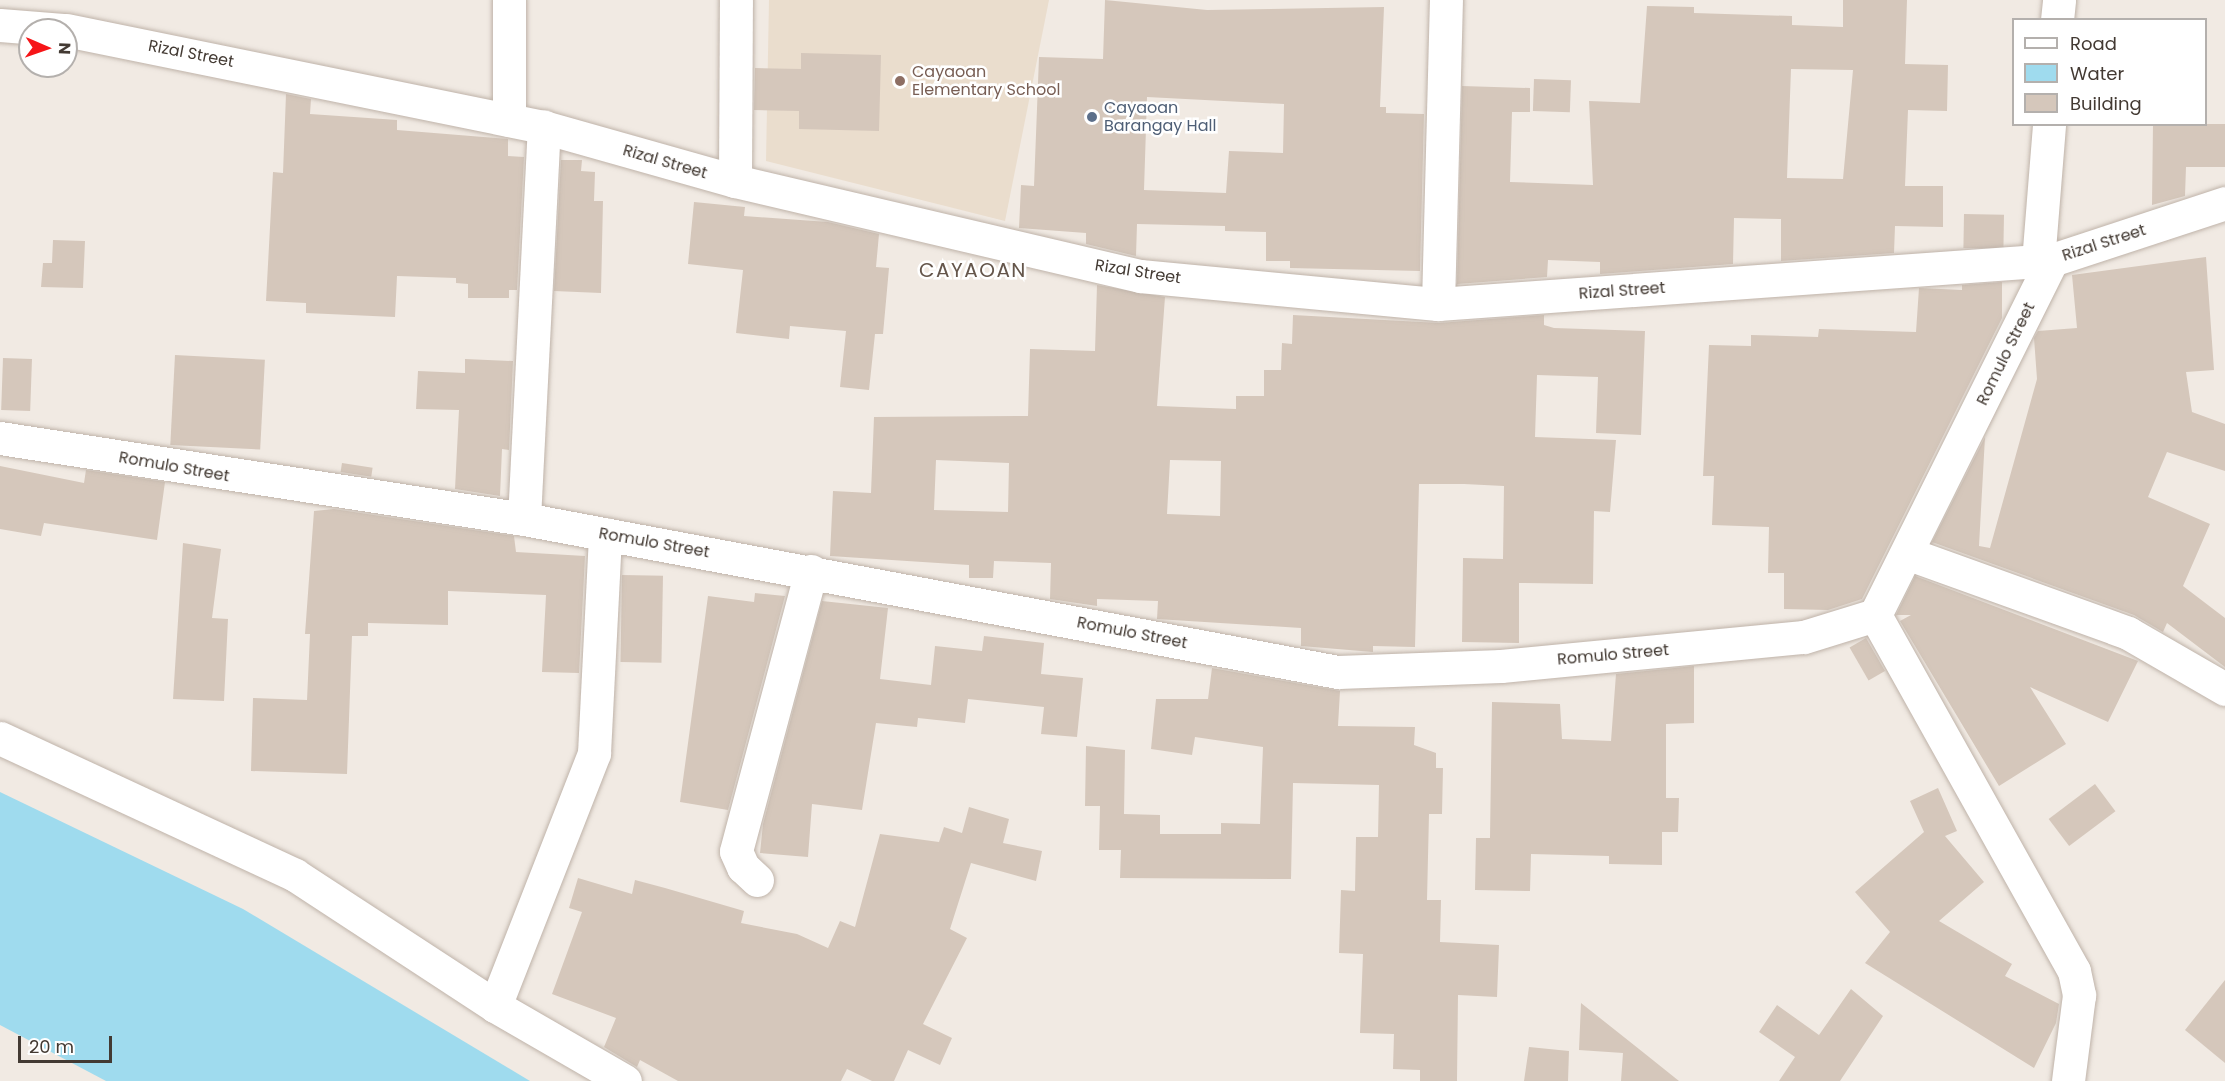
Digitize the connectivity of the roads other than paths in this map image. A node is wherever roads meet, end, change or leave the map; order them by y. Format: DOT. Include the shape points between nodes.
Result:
graph roads {
  1 [pos="509,0"];
  2 [pos="736,0"];
  3 [pos="1446,0"];
  4 [pos="2059,0"];
  5 [pos="2057,18"];
  6 [pos="0,25"];
  7 [pos="18,26"];
  8 [pos="78,33"];
  9 [pos="509,120"];
  10 [pos="2049,126"];
  11 [pos="544,128"];
  12 [pos="735,182"];
  13 [pos="2225,203"];
  14 [pos="2045,261"];
  15 [pos="1438,304"];
  16 [pos="0,438"];
  17 [pos="524,519"];
  18 [pos="605,534"];
  19 [pos="1909,554"];
  20 [pos="811,571"];
  21 [pos="1875,615"];
  22 [pos="2225,689"];
  23 [pos="0,738"];
  24 [pos="757,880"];
  25 [pos="495,1006"];
  26 [pos="625,1081"];
  27 [pos="2068,1081"];
  1 -- 9 [label="street"];
  2 -- 12 [label="street"];
  3 -- 15 [label="street"];
  4 -- 5 [label="street"];
  6 -- 7 [label="street, Rizal Street"];
  8 -- 9 [label="street, Rizal Street"];
  9 -- 11 [label="street, Rizal Street"];
  10 -- 14 [label="street"];
  11 -- 12 [label="street, Rizal Street"];
  11 -- 17 [label="street"];
  12 -- 15 [label="street, Rizal Street" via="1140,276"];
  13 -- 14 [label="street, Rizal Street"];
  14 -- 15 [label="street, Rizal Street"];
  14 -- 19 [label="street, Romulo Street"];
  16 -- 17 [label="street, Romulo Street"];
  17 -- 18 [label="street, Romulo Street"];
  18 -- 20 [label="street, Romulo Street"];
  18 -- 25 [label="street" via="594,753"];
  19 -- 21 [label="street, Romulo Street"];
  19 -- 22 [label="street" via="2128,633"];
  20 -- 21 [label="street, Romulo Street" via="1338,672 1414,672 1804,637"];
  20 -- 24 [label="street" via="736,851 742,867"];
  21 -- 27 [label="street" via="2074,971 2079,995"];
  23 -- 25 [label="street" via="295,875"];
  25 -- 26 [label="street"];
}
